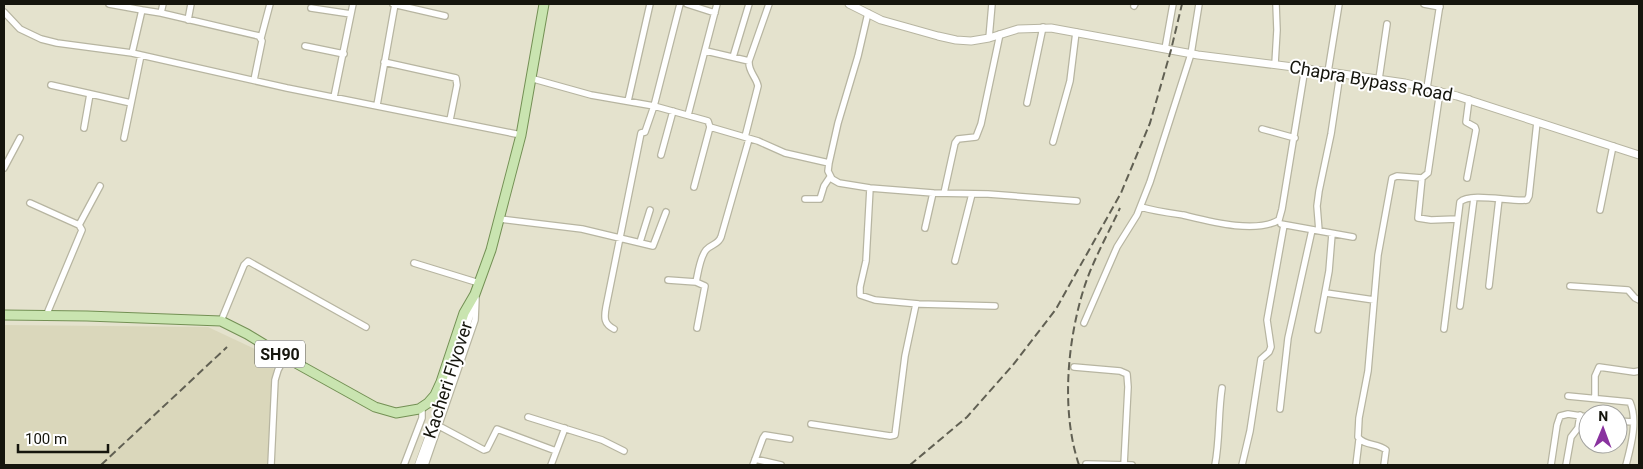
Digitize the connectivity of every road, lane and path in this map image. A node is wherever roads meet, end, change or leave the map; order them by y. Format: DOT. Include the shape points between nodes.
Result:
graph roads {
  1 [pos="109,4"];
  2 [pos="163,4"];
  3 [pos="191,4"];
  4 [pos="270,4"];
  5 [pos="353,4"];
  6 [pos="394,4"];
  7 [pos="544,4"];
  8 [pos="650,4"];
  9 [pos="680,4"];
  10 [pos="687,4"];
  11 [pos="718,4"];
  12 [pos="749,4"];
  13 [pos="769,4"];
  14 [pos="849,4"];
  15 [pos="992,4"];
  16 [pos="1172,4"];
  17 [pos="1199,4"];
  18 [pos="1276,4"];
  19 [pos="1339,4"];
  20 [pos="1424,4"];
  21 [pos="1440,6"];
  22 [pos="311,8"];
  23 [pos="142,10"];
  24 [pos="4,12"];
  25 [pos="161,13"];
  26 [pos="715,13"];
  27 [pos="868,13"];
  28 [pos="351,14"];
  29 [pos="445,16"];
  30 [pos="188,20"];
  31 [pos="1387,24"];
  32 [pos="1043,27"];
  33 [pos="1076,32"];
  34 [pos="1000,34"];
  35 [pos="261,38"];
  36 [pos="989,38"];
  37 [pos="305,46"];
  38 [pos="1165,49"];
  39 [pos="706,50"];
  40 [pos="132,53"];
  41 [pos="1188,53"];
  42 [pos="344,54"];
  43 [pos="141,55"];
  44 [pos="733,57"];
  45 [pos="749,61"];
  46 [pos="384,62"];
  47 [pos="1275,64"];
  48 [pos="1305,68"];
  49 [pos="1328,72"];
  50 [pos="1340,74"];
  51 [pos="530,78"];
  52 [pos="1379,79"];
  53 [pos="254,80"];
  54 [pos="51,86"];
  55 [pos="1427,88"];
  56 [pos="1440,91"];
  57 [pos="90,94"];
  58 [pos="334,97"];
  59 [pos="1469,100"];
  60 [pos="628,101"];
  61 [pos="1027,103"];
  62 [pos="131,104"];
  63 [pos="377,105"];
  64 [pos="654,106"];
  65 [pos="673,111"];
  66 [pos="688,115"];
  67 [pos="450,120"];
  68 [pos="1537,122"];
  69 [pos="710,127"];
  70 [pos="84,128"];
  71 [pos="1262,129"];
  72 [pos="521,135"];
  73 [pos="20,138"];
  74 [pos="124,138"];
  75 [pos="747,138"];
  76 [pos="1295,138"];
  77 [pos="1053,142"];
  78 [pos="1613,146"];
  79 [pos="661,155"];
  80 [pos="1639,155"];
  81 [pos="829,164"];
  82 [pos="4,168"];
  83 [pos="830,177"];
  84 [pos="1422,178"];
  85 [pos="1467,178"];
  86 [pos="100,186"];
  87 [pos="694,187"];
  88 [pos="870,188"];
  89 [pos="933,193"];
  90 [pos="944,193"];
  91 [pos="972,194"];
  92 [pos="1474,198"];
  93 [pos="805,199"];
  94 [pos="1499,199"];
  95 [pos="1076,201"];
  96 [pos="30,203"];
  97 [pos="1140,207"];
  98 [pos="650,210"];
  99 [pos="1600,210"];
  100 [pos="666,212"];
  101 [pos="500,219"];
  102 [pos="1457,219"];
  103 [pos="1274,222"];
  104 [pos="79,225"];
  105 [pos="1284,225"];
  106 [pos="925,228"];
  107 [pos="1312,230"];
  108 [pos="1319,232"];
  109 [pos="1332,234"];
  110 [pos="620,237"];
  111 [pos="1353,237"];
  112 [pos="640,242"];
  113 [pos="955,261"];
  114 [pos="414,263"];
  115 [pos="668,280"];
  116 [pos="696,282"];
  117 [pos="479,284"];
  118 [pos="1489,286"];
  119 [pos="1570,286"];
  120 [pos="1326,292"];
  121 [pos="476,294"];
  122 [pos="1374,300"];
  123 [pos="1639,300"];
  124 [pos="916,304"];
  125 [pos="995,306"];
  126 [pos="1460,306"];
  127 [pos="4,315"];
  128 [pos="46,316"];
  129 [pos="221,321"];
  130 [pos="1084,323"];
  131 [pos="366,327"];
  132 [pos="697,328"];
  133 [pos="614,329"];
  134 [pos="1444,329"];
  135 [pos="1318,330"];
  136 [pos="285,357"];
  137 [pos="1074,367"];
  138 [pos="1639,371"];
  139 [pos="1222,388"];
  140 [pos="1568,396"];
  141 [pos="1595,398"];
  142 [pos="422,407"];
  143 [pos="1280,409"];
  144 [pos="1578,416"];
  145 [pos="528,417"];
  146 [pos="1628,421"];
  147 [pos="1633,422"];
  148 [pos="811,424"];
  149 [pos="439,426"];
  150 [pos="565,428"];
  151 [pos="1578,428"];
  152 [pos="790,440"];
  153 [pos="1359,440"];
  154 [pos="556,451"];
  155 [pos="624,451"];
  156 [pos="754,462"];
  157 [pos="1086,464"];
  158 [pos="271,465"];
  159 [pos="404,465"];
  160 [pos="419,465"];
  161 [pos="425,465"];
  162 [pos="551,465"];
  163 [pos="781,465"];
  164 [pos="1124,465"];
  165 [pos="1132,465"];
  166 [pos="1215,465"];
  167 [pos="1242,465"];
  168 [pos="1356,465"];
  169 [pos="1384,465"];
  170 [pos="1551,465"];
  171 [pos="1566,465"];
  172 [pos="1626,465"];
  1 -- 23 [label="street"];
  2 -- 25 [label="street"];
  3 -- 30 [label="street"];
  4 -- 35 [label="street"];
  5 -- 28 [label="street"];
  6 -- 29 [label="street"];
  6 -- 46 [label="street"];
  7 -- 51 [label="main road"];
  8 -- 60 [label="street"];
  9 -- 64 [label="street"];
  10 -- 26 [label="street"];
  11 -- 26 [label="street"];
  12 -- 44 [label="street"];
  13 -- 45 [label="street"];
  14 -- 27 [label="street, Chapra Bypass Road"];
  15 -- 36 [label="street"];
  16 -- 38 [label="street"];
  17 -- 41 [label="street"];
  18 -- 47 [label="street"];
  19 -- 49 [label="street"];
  20 -- 21 [label="street"];
  21 -- 55 [label="street"];
  22 -- 28 [label="street"];
  23 -- 25 [label="street"];
  23 -- 40 [label="street"];
  24 -- 40 [label="street" via="20,29 41,38"];
  25 -- 30 [label="street"];
  26 -- 39 [label="street"];
  27 -- 36 [label="street, Chapra Bypass Road" via="881,20 941,37 971,41"];
  27 -- 81 [label="street"];
  28 -- 42 [label="street"];
  30 -- 35 [label="street"];
  31 -- 52 [label="street"];
  32 -- 33 [label="street, Chapra Bypass Road"];
  32 -- 34 [label="street, Chapra Bypass Road"];
  32 -- 61 [label="street"];
  33 -- 38 [label="street, Chapra Bypass Road"];
  33 -- 77 [label="street" via="1070,81"];
  34 -- 36 [label="street, Chapra Bypass Road"];
  34 -- 90 [label="street" via="981,124 976,137 958,139 954,143"];
  35 -- 53 [label="street"];
  37 -- 42 [label="street"];
  38 -- 41 [label="street, Chapra Bypass Road"];
  39 -- 44 [label="street"];
  39 -- 66 [label="street"];
  40 -- 43 [label="street"];
  41 -- 47 [label="street, Chapra Bypass Road"];
  41 -- 97 [label="street"];
  42 -- 58 [label="street"];
  43 -- 53 [label="street"];
  43 -- 62 [label="street"];
  44 -- 45 [label="street"];
  45 -- 75 [label="street" via="749,70 758,86"];
  46 -- 63 [label="street"];
  46 -- 67 [label="street" via="456,78"];
  47 -- 48 [label="street, Chapra Bypass Road"];
  48 -- 49 [label="street, Chapra Bypass Road"];
  48 -- 76 [label="street"];
  49 -- 50 [label="street, Chapra Bypass Road"];
  50 -- 52 [label="street, Chapra Bypass Road"];
  50 -- 108 [label="street" via="1320,178"];
  51 -- 60 [label="street"];
  51 -- 72 [label="main road"];
  52 -- 55 [label="street, Chapra Bypass Road"];
  53 -- 58 [label="street"];
  54 -- 57 [label="street"];
  55 -- 56 [label="street, Chapra Bypass Road"];
  56 -- 59 [label="street, Chapra Bypass Road"];
  56 -- 84 [label="street" via="1429,168"];
  57 -- 62 [label="street"];
  57 -- 70 [label="street"];
  58 -- 63 [label="street"];
  59 -- 68 [label="street, Chapra Bypass Road"];
  59 -- 85 [label="street" via="1466,122 1476,130"];
  60 -- 64 [label="street"];
  62 -- 74 [label="street"];
  63 -- 67 [label="street"];
  64 -- 65 [label="street"];
  64 -- 110 [label="street" via="646,132 642,133"];
  65 -- 66 [label="street"];
  65 -- 79 [label="street"];
  66 -- 69 [label="street" via="708,121"];
  67 -- 72 [label="street"];
  68 -- 78 [label="street, Chapra Bypass Road"];
  68 -- 94 [label="street" via="1528,199"];
  69 -- 75 [label="street"];
  69 -- 87 [label="street"];
  71 -- 76 [label="street"];
  72 -- 101 [label="main road"];
  73 -- 82 [label="street"];
  75 -- 81 [label="street" via="785,153"];
  75 -- 116 [label="street" via="721,237 704,254"];
  76 -- 103 [label="street" via="1282,209"];
  78 -- 80 [label="street, Chapra Bypass Road"];
  78 -- 99 [label="street"];
  81 -- 83 [label="street"];
  83 -- 88 [label="street" via="839,183"];
  83 -- 93 [label="street" via="820,199"];
  84 -- 102 [label="street" via="1418,218"];
  84 -- 122 [label="street" via="1394,176 1391,181"];
  86 -- 104 [label="street"];
  88 -- 89 [label="street"];
  88 -- 124 [label="street" via="866,261 860,295 875,300"];
  89 -- 90 [label="street"];
  89 -- 106 [label="street"];
  90 -- 91 [label="street"];
  91 -- 95 [label="street"];
  91 -- 113 [label="street"];
  92 -- 94 [label="street"];
  92 -- 102 [label="street" via="1460,202"];
  92 -- 126 [label="street"];
  94 -- 118 [label="street"];
  96 -- 104 [label="street"];
  97 -- 103 [label="street" via="1229,225"];
  97 -- 130 [label="street" via="1117,247"];
  98 -- 112 [label="street"];
  100 -- 112 [label="street" via="653,246"];
  101 -- 110 [label="street" via="558,225"];
  101 -- 117 [label="main road"];
  102 -- 134 [label="street"];
  103 -- 105 [label="street"];
  104 -- 128 [label="street" via="81,234"];
  105 -- 107 [label="street"];
  105 -- 167 [label="street" via="1267,320 1271,347 1261,359"];
  107 -- 108 [label="street"];
  107 -- 143 [label="street" via="1288,338"];
  108 -- 109 [label="street"];
  109 -- 111 [label="street"];
  109 -- 120 [label="street"];
  110 -- 112 [label="street"];
  110 -- 133 [label="street" via="604,313 606,323"];
  114 -- 117 [label="street"];
  115 -- 116 [label="street"];
  116 -- 132 [label="street" via="705,288"];
  117 -- 121 [label="main road"];
  119 -- 123 [label="street" via="1625,290"];
  120 -- 122 [label="street"];
  120 -- 135 [label="street"];
  121 -- 142 [label="main road" via="464,313 435,395"];
  121 -- 149 [label="street" via="475,320"];
  121 -- 160 [label="main road, Kacheri Flyover"];
  122 -- 153 [label="street"];
  124 -- 125 [label="street"];
  124 -- 148 [label="street" via="905,356 895,435"];
  127 -- 128 [label="main road, SH90"];
  128 -- 129 [label="main road, SH90"];
  129 -- 131 [label="street" via="244,265 250,262"];
  129 -- 136 [label="main road, SH90"];
  136 -- 142 [label="main road, SH90" via="386,411 403,413"];
  136 -- 158 [label="street" via="274,384"];
  137 -- 164 [label="street" via="1127,374"];
  138 -- 141 [label="street" via="1599,367 1595,376"];
  139 -- 166 [label="street"];
  140 -- 141 [label="street"];
  141 -- 147 [label="street" via="1630,402"];
  142 -- 159 [label="street" via="422,418"];
  144 -- 170 [label="street" via="1560,416"];
  145 -- 150 [label="street"];
  146 -- 147 [label="street"];
  147 -- 172 [label="street"];
  149 -- 154 [label="street" via="484,450 498,429"];
  149 -- 161 [label="street"];
  150 -- 154 [label="street"];
  150 -- 155 [label="street"];
  151 -- 171 [label="street" via="1571,438"];
  152 -- 156 [label="street" via="765,435"];
  153 -- 168 [label="street"];
  153 -- 169 [label="street" via="1386,450"];
  154 -- 162 [label="street"];
  156 -- 163 [label="street"];
  157 -- 164 [label="street"];
  164 -- 165 [label="street"];
}
